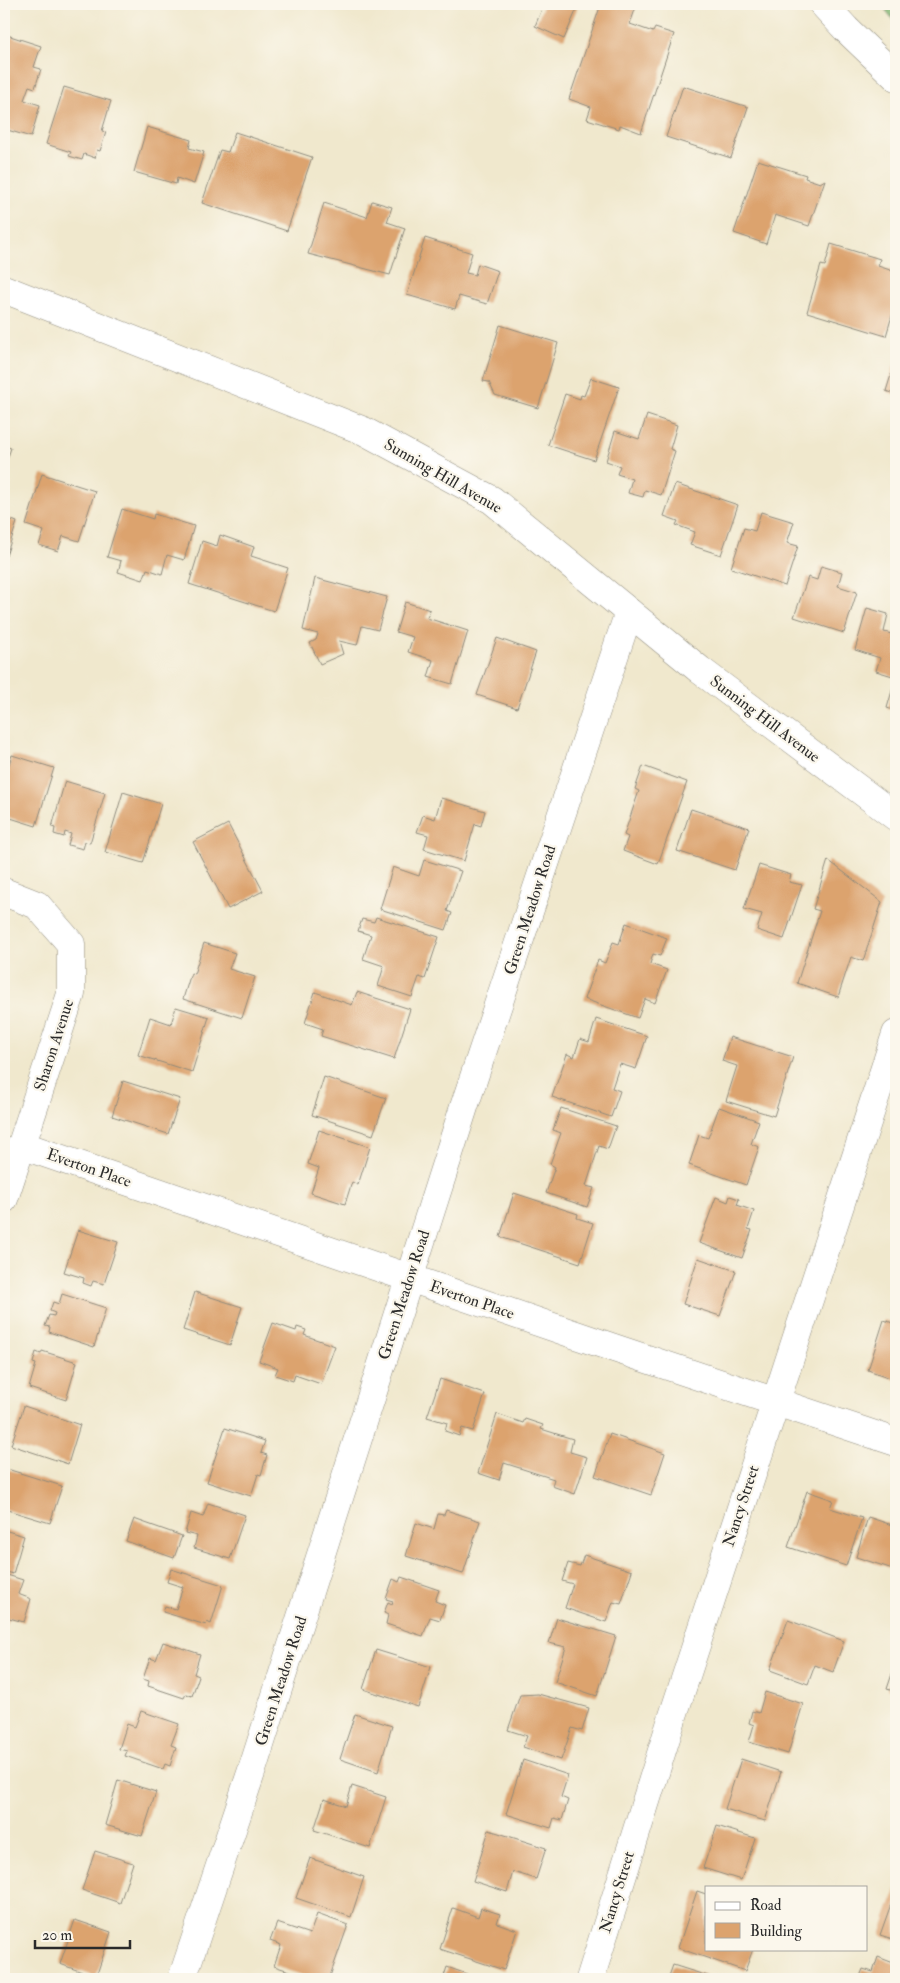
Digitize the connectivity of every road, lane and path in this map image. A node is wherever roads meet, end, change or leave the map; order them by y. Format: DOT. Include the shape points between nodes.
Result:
graph roads {
  1 [pos="823,4"];
  2 [pos="896,77"];
  3 [pos="4,289"];
  4 [pos="629,612"];
  5 [pos="896,817"];
  6 [pos="4,892"];
  7 [pos="896,1034"];
  8 [pos="21,1145"];
  9 [pos="4,1199"];
  10 [pos="409,1278"];
  11 [pos="775,1403"];
  12 [pos="896,1442"];
  13 [pos="182,1979"];
  14 [pos="590,1979"];
  1 -- 2 [label="street"];
  3 -- 4 [label="street, Sunning Hill Avenue" via="364,432 492,500"];
  4 -- 5 [label="street, Sunning Hill Avenue" via="700,670"];
  4 -- 10 [label="street, Green Meadow Road"];
  6 -- 8 [label="street, Sharon Avenue" via="37,905 71,944 70,994"];
  7 -- 11 [label="street, Nancy Street"];
  8 -- 9 [label="street, Sharon Avenue"];
  8 -- 10 [label="street, Everton Place"];
  10 -- 11 [label="street, Everton Place"];
  10 -- 13 [label="street, Green Meadow Road"];
  11 -- 12 [label="street, Everton Place"];
  11 -- 14 [label="street, Nancy Street"];
}
